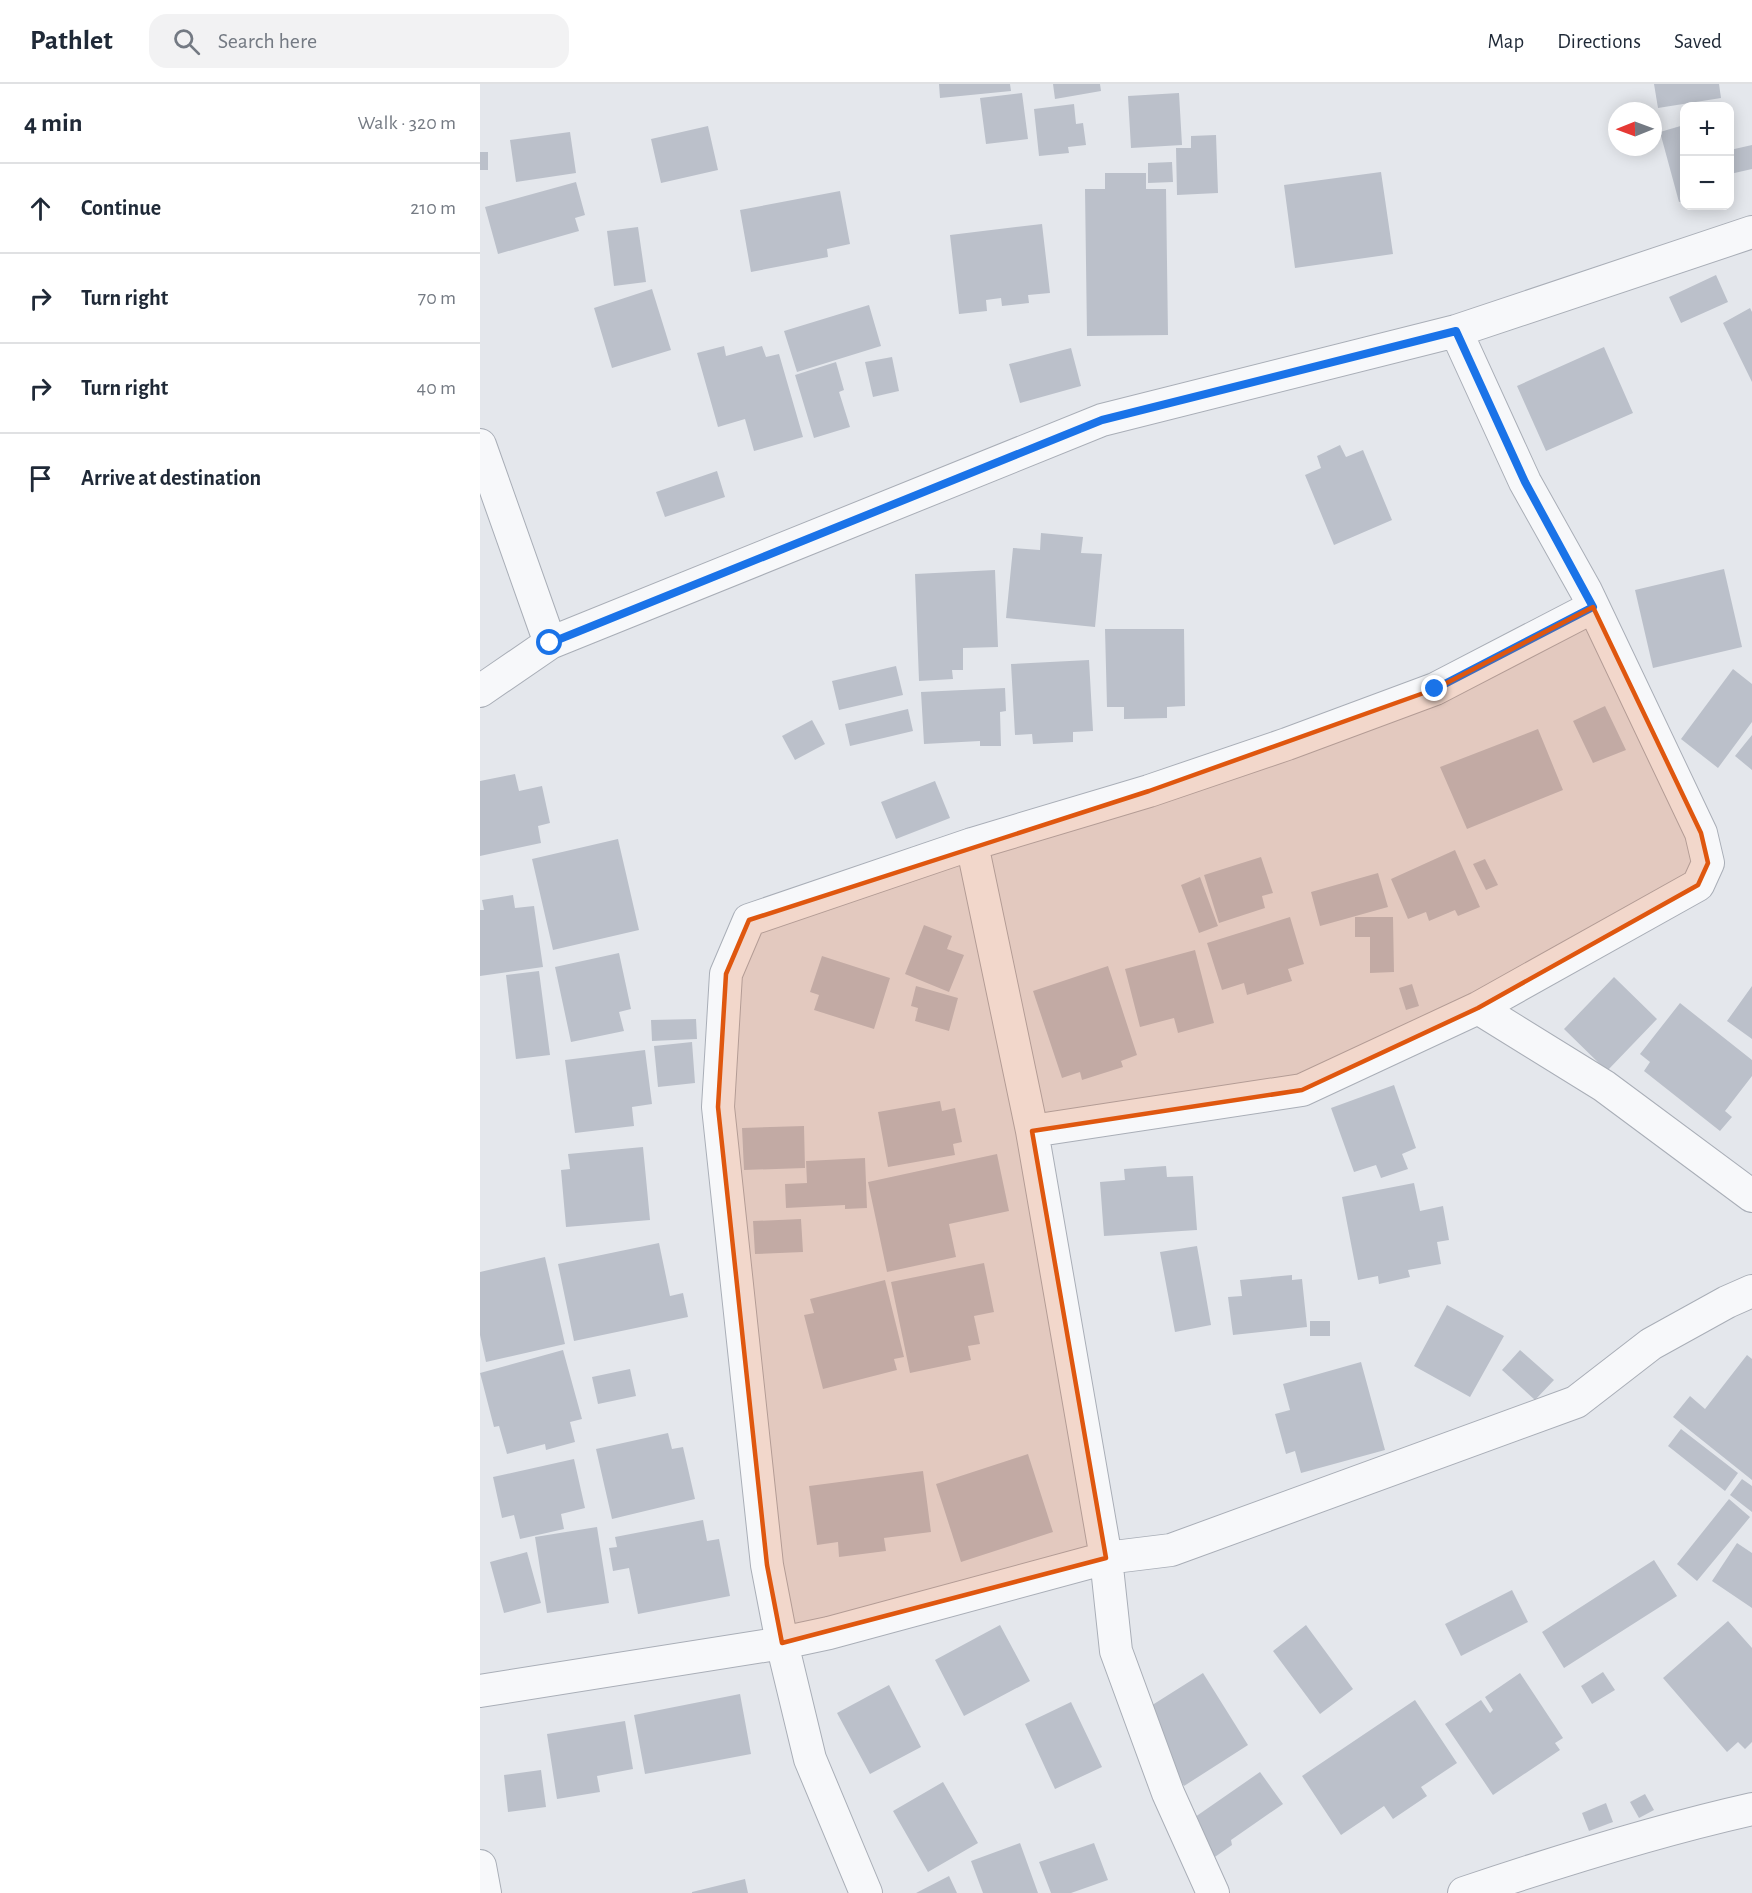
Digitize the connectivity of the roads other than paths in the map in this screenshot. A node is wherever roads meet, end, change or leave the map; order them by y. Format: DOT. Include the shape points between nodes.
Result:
graph roads {
  1 [pos="1752,232"];
  2 [pos="1456,331"];
  3 [pos="480,445"];
  4 [pos="1593,607"];
  5 [pos="550,643"];
  6 [pos="480,691"];
  7 [pos="972,844"];
  8 [pos="1478,1008"];
  9 [pos="1032,1131"];
  10 [pos="1752,1196"];
  11 [pos="1752,1291"];
  12 [pos="1106,1558"];
  13 [pos="782,1643"];
  14 [pos="480,1691"];
  15 [pos="1752,1809"];
  16 [pos="480,1866"];
  17 [pos="485,1893"];
  18 [pos="866,1893"];
  19 [pos="1213,1893"];
  20 [pos="1464,1893"];
  1 -- 2 [label="street"];
  2 -- 4 [label="street" via="1525,482"];
  2 -- 5 [label="street" via="1102,420"];
  3 -- 5 [label="street"];
  4 -- 7 [label="street" via="1435,689 1170,784"];
  4 -- 8 [label="street" via="1701,833 1708,863 1698,885"];
  5 -- 6 [label="street"];
  7 -- 9 [label="street"];
  7 -- 13 [label="street" via="749,920 726,974 718,1107 767,1565"];
  8 -- 9 [label="street" via="1302,1090"];
  8 -- 10 [label="street" via="1605,1086"];
  9 -- 12 [label="street"];
  11 -- 12 [label="street" via="1651,1344 1576,1402 1171,1550"];
  12 -- 13 [label="street"];
  12 -- 19 [label="street" via="1116,1651 1168,1793"];
  13 -- 14 [label="street"];
  13 -- 18 [label="street" via="810,1759"];
  15 -- 20 [label="street" via="1694,1822"];
  16 -- 17 [label="street"];
}
